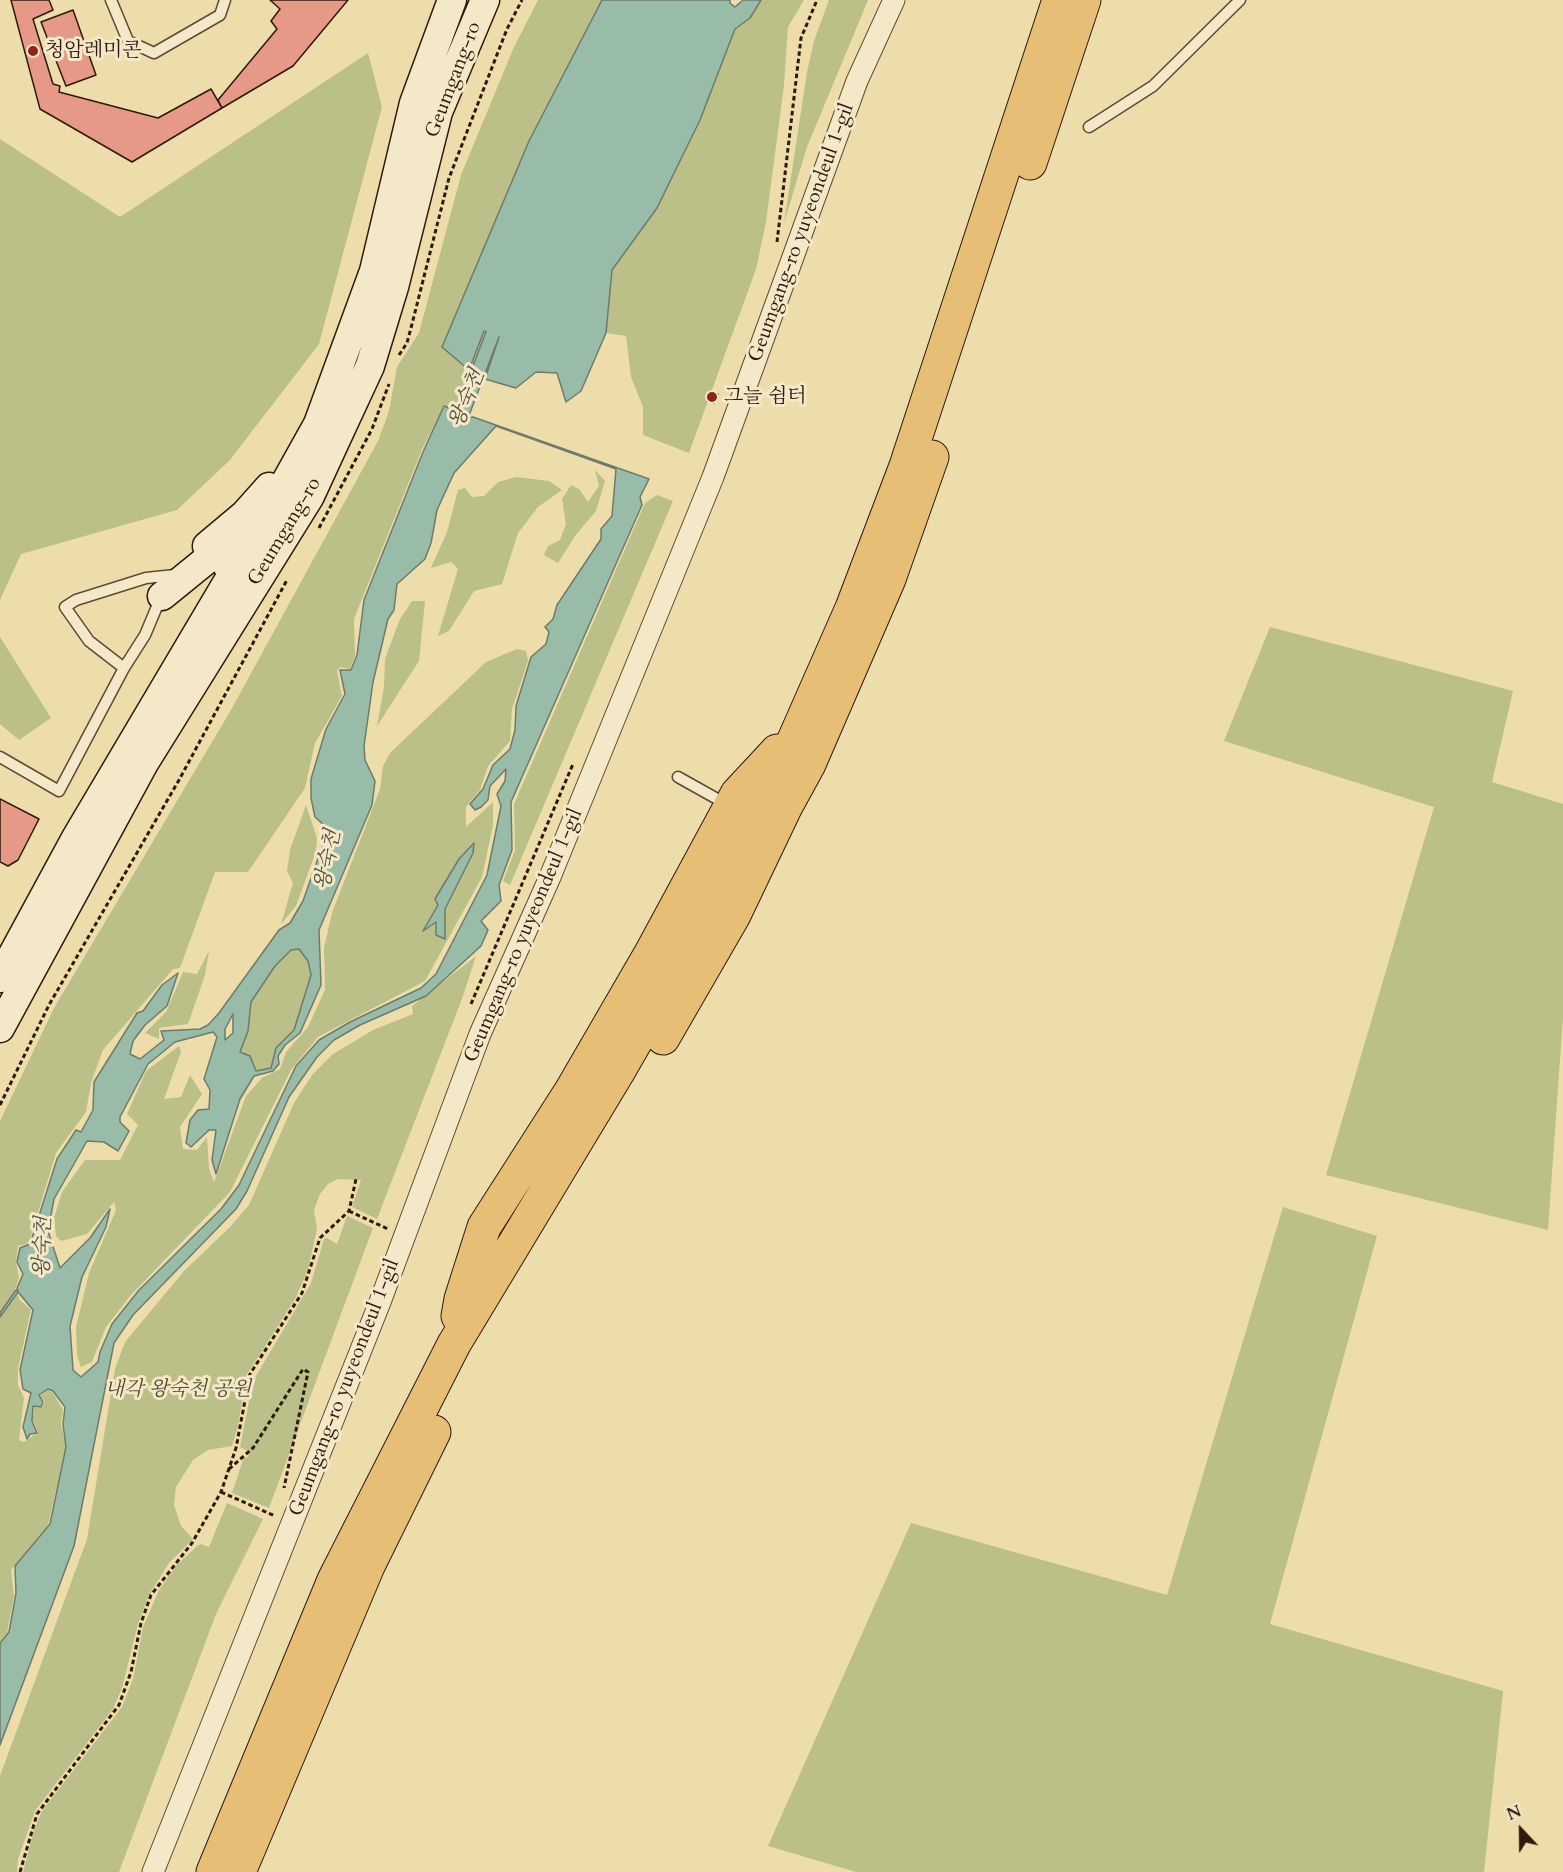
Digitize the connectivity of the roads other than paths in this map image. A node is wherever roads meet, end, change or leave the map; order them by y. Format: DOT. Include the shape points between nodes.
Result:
graph roads {
  1 [pos="111,0"];
  2 [pos="225,0"];
  3 [pos="452,0"];
  4 [pos="894,0"];
  5 [pos="1059,0"];
  6 [pos="1084,0"];
  7 [pos="1240,0"];
  8 [pos="478,2"];
  9 [pos="1089,127"];
  10 [pos="352,336"];
  11 [pos="168,585"];
  12 [pos="124,668"];
  13 [pos="802,722"];
  14 [pos="0,757"];
  15 [pos="678,777"];
  16 [pos="731,806"];
  17 [pos="76,838"];
  18 [pos="0,978"];
  19 [pos="0,1028"];
  20 [pos="454,1344"];
  21 [pos="153,1872"];
  22 [pos="213,1872"];
  23 [pos="239,1872"];
  1 -- 2 [label="lane" via="128,40 154,53 220,15"];
  3 -- 10 [label="main road, Geumgang-ro" via="414,103 374,271"];
  4 -- 21 [label="street, Geumgang-ro yuyeondeul 1-gil" via="854,91 713,477 550,877 480,1034 380,1302"];
  5 -- 13 [label="highway" via="906,466 852,608"];
  6 -- 23 [label="highway" via="923,485 889,579 809,764 696,983 464,1372 369,1566"];
  7 -- 9 [label="lane" via="1153,86"];
  8 -- 19 [label="main road, Geumgang-ro" via="438,112 370,366 329,456 310,496 144,762"];
  10 -- 11 [label="main road" via="303,431 267,490"];
  10 -- 17 [label="main road, Geumgang-ro" via="318,424"];
  11 -- 12 [label="lane"];
  11 -- 12 [label="lane" via="146,578 65,607 88,641"];
  11 -- 17 [label="main road" via="231,540 239,543 149,692"];
  12 -- 14 [label="lane" via="59,791"];
  13 -- 16 [label="highway" via="737,794"];
  13 -- 20 [label="highway" via="689,948"];
  15 -- 16 [label="lane"];
  16 -- 20 [label="highway" via="571,1091 484,1227 461,1299"];
  17 -- 18 [label="main road, Geumgang-ro"];
  20 -- 22 [label="highway" via="334,1580"];
}
